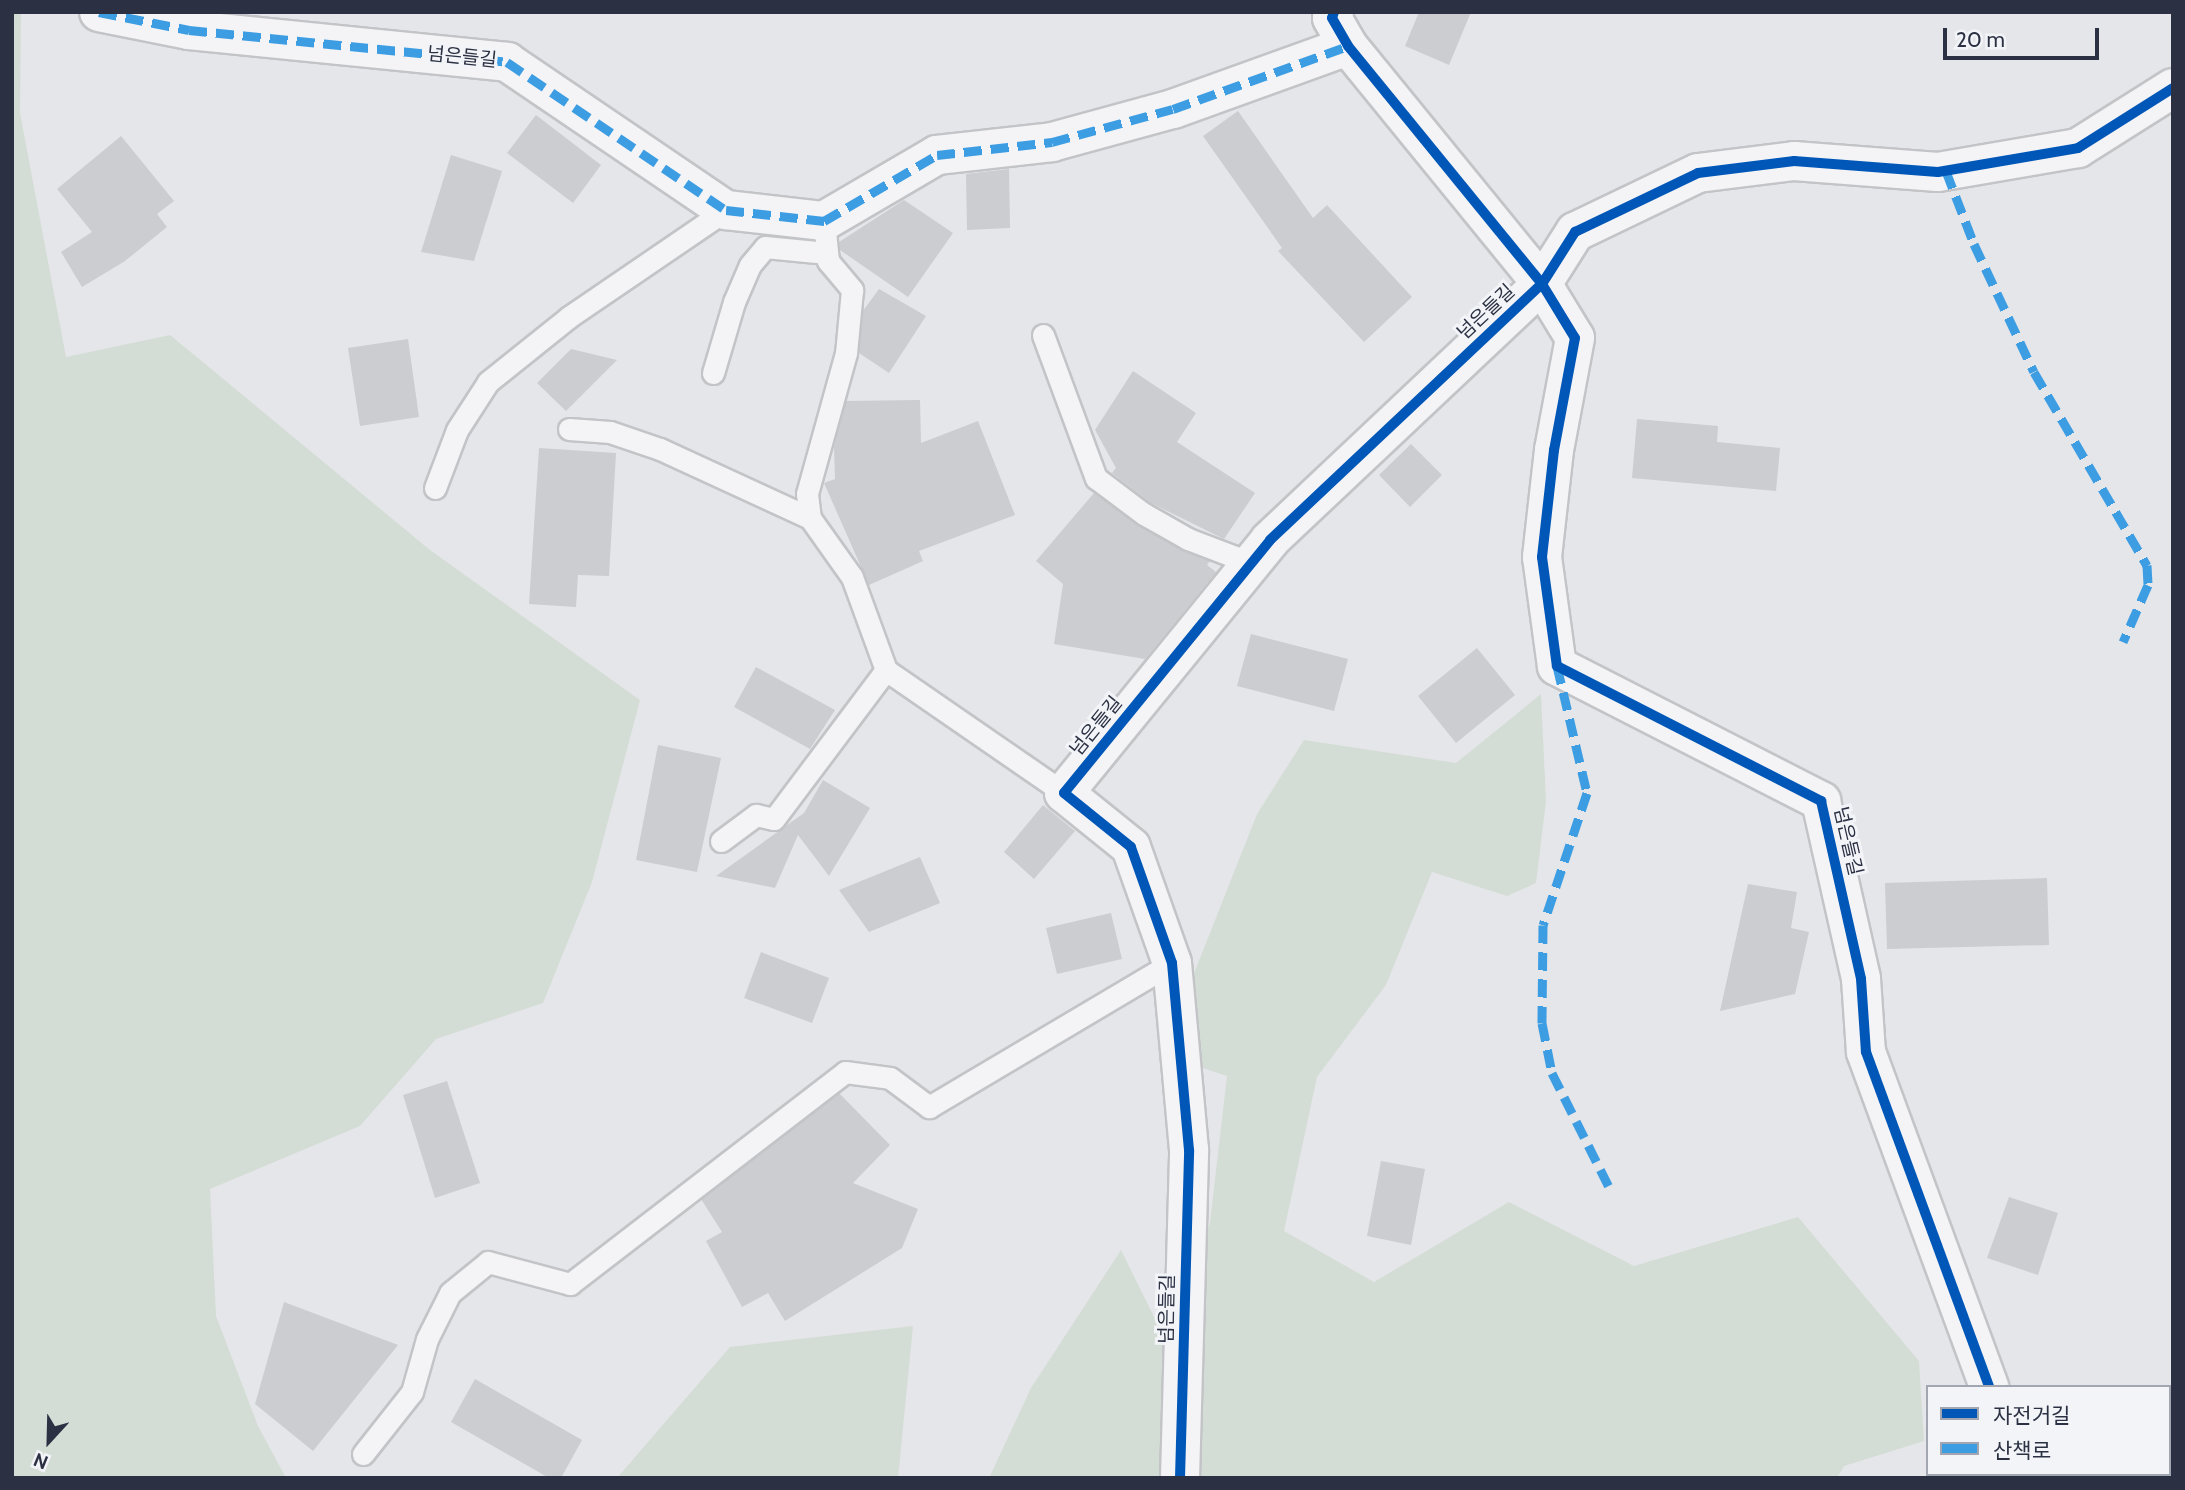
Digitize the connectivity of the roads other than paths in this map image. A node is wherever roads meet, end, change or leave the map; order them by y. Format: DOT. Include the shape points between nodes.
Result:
graph roads {
  1 [pos="99,12"];
  2 [pos="1341,29"];
  3 [pos="2173,88"];
  4 [pos="726,210"];
  5 [pos="825,237"];
  6 [pos="1542,284"];
  7 [pos="1043,335"];
  8 [pos="713,373"];
  9 [pos="569,429"];
  10 [pos="435,488"];
  11 [pos="810,518"];
  12 [pos="1251,563"];
  13 [pos="886,670"];
  14 [pos="1063,793"];
  15 [pos="721,841"];
  16 [pos="1172,963"];
  17 [pos="1988,1385"];
  18 [pos="363,1454"];
  19 [pos="1180,1478"];
  1 -- 4 [label="street, 넘은들길" via="189,30 507,62"];
  2 -- 5 [label="street" via="1173,109 1052,142 937,155"];
  2 -- 6 [label="street"];
  3 -- 6 [label="street" via="2078,148 1938,172 1794,161 1698,173 1575,232"];
  4 -- 5 [label="street, 넘은들길"];
  4 -- 10 [label="lane" via="569,317 488,382 457,430"];
  5 -- 8 [label="lane" via="765,247 750,265"];
  5 -- 11 [label="lane" via="852,290 846,353 807,494"];
  6 -- 12 [label="street, 넘은들길"];
  6 -- 17 [label="street, 넘은들길" via="1575,338 1554,450 1542,557 1557,666 1821,801 1861,979 1866,1052"];
  7 -- 12 [label="lane" via="1096,478 1188,540"];
  9 -- 11 [label="lane" via="610,432 660,449"];
  11 -- 13 [label="lane" via="852,577"];
  12 -- 14 [label="street, 넘은들길"];
  13 -- 14 [label="lane, 넘은들길"];
  13 -- 15 [label="lane" via="774,820 756,815"];
  14 -- 16 [label="street, 넘은들길" via="1132,847"];
  16 -- 18 [label="lane" via="929,1107 890,1078 845,1072 570,1284 488,1262 450,1293 427,1339 412,1392"];
  16 -- 19 [label="street, 넘은들길" via="1189,1150"];
}
